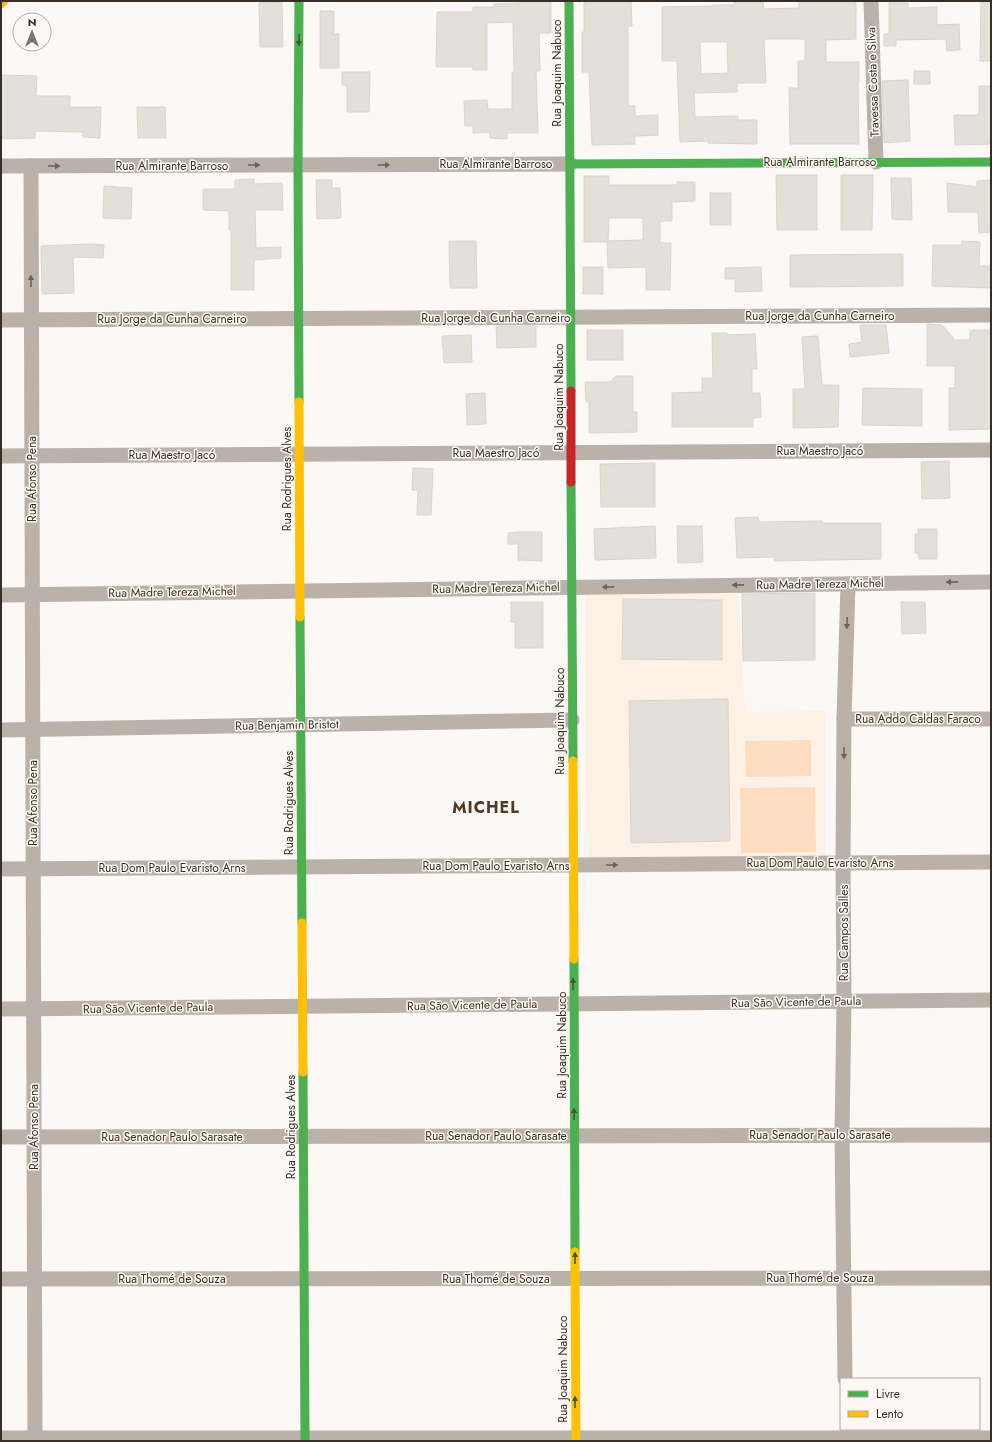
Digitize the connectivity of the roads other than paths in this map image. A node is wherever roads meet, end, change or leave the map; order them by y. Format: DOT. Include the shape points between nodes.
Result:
graph roads {
  1 [pos="4,1"];
  2 [pos="299,1"];
  3 [pos="569,1"];
  4 [pos="870,1"];
  5 [pos="1,4"];
  6 [pos="876,162"];
  7 [pos="991,162"];
  8 [pos="570,164"];
  9 [pos="298,165"];
  10 [pos="1,166"];
  11 [pos="31,166"];
  12 [pos="991,315"];
  13 [pos="570,317"];
  14 [pos="298,319"];
  15 [pos="1,320"];
  16 [pos="31,320"];
  17 [pos="991,450"];
  18 [pos="571,453"];
  19 [pos="299,454"];
  20 [pos="1,456"];
  21 [pos="32,456"];
  22 [pos="991,582"];
  23 [pos="848,584"];
  24 [pos="572,587"];
  25 [pos="300,591"];
  26 [pos="1,594"];
  27 [pos="32,594"];
  28 [pos="844,719"];
  29 [pos="991,719"];
  30 [pos="572,720"];
  31 [pos="301,724"];
  32 [pos="33,729"];
  33 [pos="1,730"];
  34 [pos="991,862"];
  35 [pos="843,863"];
  36 [pos="573,865"];
  37 [pos="302,867"];
  38 [pos="1,869"];
  39 [pos="33,869"];
  40 [pos="991,1000"];
  41 [pos="844,1001"];
  42 [pos="574,1004"];
  43 [pos="302,1006"];
  44 [pos="1,1009"];
  45 [pos="34,1009"];
  46 [pos="842,1135"];
  47 [pos="991,1135"];
  48 [pos="303,1136"];
  49 [pos="574,1136"];
  50 [pos="1,1137"];
  51 [pos="34,1137"];
  52 [pos="844,1278"];
  53 [pos="991,1278"];
  54 [pos="304,1279"];
  55 [pos="575,1279"];
  56 [pos="1,1280"];
  57 [pos="34,1280"];
  58 [pos="845,1378"];
  59 [pos="846,1436"];
  60 [pos="1,1438"];
  61 [pos="991,1438"];
  62 [pos="35,1439"];
  63 [pos="305,1439"];
  64 [pos="576,1439"];
  1 -- 5 [label="main road"];
  2 -- 9 [label="main road, Rua Rodrigues Alves, one-way"];
  3 -- 8 [label="main road, Rua Joaquim Nabuco"];
  4 -- 6 [label="street, Travessa Costa e Silva"];
  6 -- 7 [label="main road, Rua Almirante Barroso"];
  6 -- 8 [label="main road, Rua Almirante Barroso"];
  9 -- 8 [label="street, Rua Almirante Barroso, one-way"];
  8 -- 13 [label="main road, Rua Joaquim Nabuco"];
  11 -- 9 [label="street, Rua Almirante Barroso, one-way"];
  9 -- 14 [label="main road, Rua Rodrigues Alves"];
  10 -- 11 [label="street, Rua Almirante Barroso"];
  16 -- 11 [label="street, Rua Afonso Pena, one-way"];
  12 -- 13 [label="street, Rua Jorge da Cunha Carneiro"];
  13 -- 14 [label="street, Rua Jorge da Cunha Carneiro"];
  13 -- 18 [label="main road, Rua Joaquim Nabuco"];
  14 -- 16 [label="street, Rua Jorge da Cunha Carneiro"];
  14 -- 19 [label="main road, Rua Rodrigues Alves"];
  15 -- 16 [label="street, Rua Jorge da Cunha Carneiro"];
  16 -- 21 [label="street, Rua Afonso Pena"];
  17 -- 18 [label="street, Rua Maestro Jacó"];
  18 -- 19 [label="street, Rua Maestro Jacó"];
  18 -- 24 [label="main road, Rua Joaquim Nabuco"];
  19 -- 21 [label="street, Rua Maestro Jacó"];
  19 -- 25 [label="main road, Rua Rodrigues Alves"];
  20 -- 21 [label="street, Rua Maestro Jacó"];
  21 -- 27 [label="street, Rua Afonso Pena"];
  22 -- 23 [label="street, Rua Madre Tereza Michel, one-way"];
  23 -- 24 [label="street, Rua Madre Tereza Michel, one-way"];
  23 -- 28 [label="street, Rua Campos Salles, one-way"];
  24 -- 25 [label="street, Rua Madre Tereza Michel"];
  24 -- 30 [label="main road, Rua Joaquim Nabuco"];
  25 -- 27 [label="street, Rua Madre Tereza Michel"];
  25 -- 31 [label="main road, Rua Rodrigues Alves"];
  26 -- 27 [label="street, Rua Madre Tereza Michel"];
  27 -- 32 [label="street, Rua Afonso Pena"];
  28 -- 29 [label="street, Rua Addo Caldas Faraco"];
  28 -- 35 [label="street, Rua Campos Salles, one-way"];
  30 -- 31 [label="street, Rua Benjamin Bristot"];
  30 -- 36 [label="main road, Rua Joaquim Nabuco"];
  31 -- 32 [label="street, Rua Benjamin Bristot"];
  31 -- 37 [label="main road, Rua Rodrigues Alves"];
  32 -- 33 [label="street, Rua Benjamin Bristot"];
  32 -- 39 [label="street, Rua Afonso Pena"];
  34 -- 35 [label="street, Rua Dom Paulo Evaristo Arns"];
  36 -- 35 [label="street, Rua Dom Paulo Evaristo Arns, one-way"];
  35 -- 41 [label="street, Rua Campos Salles"];
  36 -- 37 [label="street, Rua Dom Paulo Evaristo Arns"];
  42 -- 36 [label="main road, Rua Joaquim Nabuco, one-way"];
  37 -- 39 [label="street, Rua Dom Paulo Evaristo Arns"];
  37 -- 43 [label="main road, Rua Rodrigues Alves"];
  38 -- 39 [label="street, Rua Dom Paulo Evaristo Arns"];
  39 -- 45 [label="street, Rua Afonso Pena"];
  40 -- 41 [label="street, Rua São Vicente de Paula"];
  41 -- 42 [label="street, Rua São Vicente de Paula"];
  41 -- 46 [label="street, Rua Campos Salles"];
  42 -- 43 [label="street, Rua São Vicente de Paula"];
  49 -- 42 [label="main road, Rua Joaquim Nabuco, one-way"];
  43 -- 45 [label="street, Rua São Vicente de Paula"];
  43 -- 48 [label="main road, Rua Rodrigues Alves"];
  44 -- 45 [label="street, Rua São Vicente de Paula"];
  45 -- 51 [label="street, Rua Afonso Pena"];
  46 -- 47 [label="street, Rua Senador Paulo Sarasate"];
  46 -- 49 [label="street, Rua Senador Paulo Sarasate"];
  46 -- 52 [label="street, Rua Campos Salles"];
  48 -- 49 [label="street, Rua Senador Paulo Sarasate"];
  48 -- 51 [label="street, Rua Senador Paulo Sarasate"];
  48 -- 54 [label="main road, Rua Rodrigues Alves"];
  55 -- 49 [label="main road, Rua Joaquim Nabuco, one-way"];
  50 -- 51 [label="street, Rua Senador Paulo Sarasate"];
  51 -- 57 [label="street, Rua Afonso Pena"];
  52 -- 53 [label="street, Rua Thomé de Souza"];
  52 -- 55 [label="street, Rua Thomé de Souza"];
  52 -- 58 [label="street, Rua Campos Salles"];
  54 -- 55 [label="street, Rua Thomé de Souza"];
  54 -- 57 [label="street, Rua Thomé de Souza"];
  54 -- 63 [label="main road, Rua Rodrigues Alves"];
  64 -- 55 [label="main road, Rua Joaquim Nabuco, one-way"];
  56 -- 57 [label="street, Rua Thomé de Souza"];
  57 -- 62 [label="street, Rua Afonso Pena"];
  59 -- 61 [label="street"];
  59 -- 64 [label="street"];
  60 -- 62 [label="street"];
  62 -- 63 [label="street"];
  63 -- 64 [label="street"];
}
